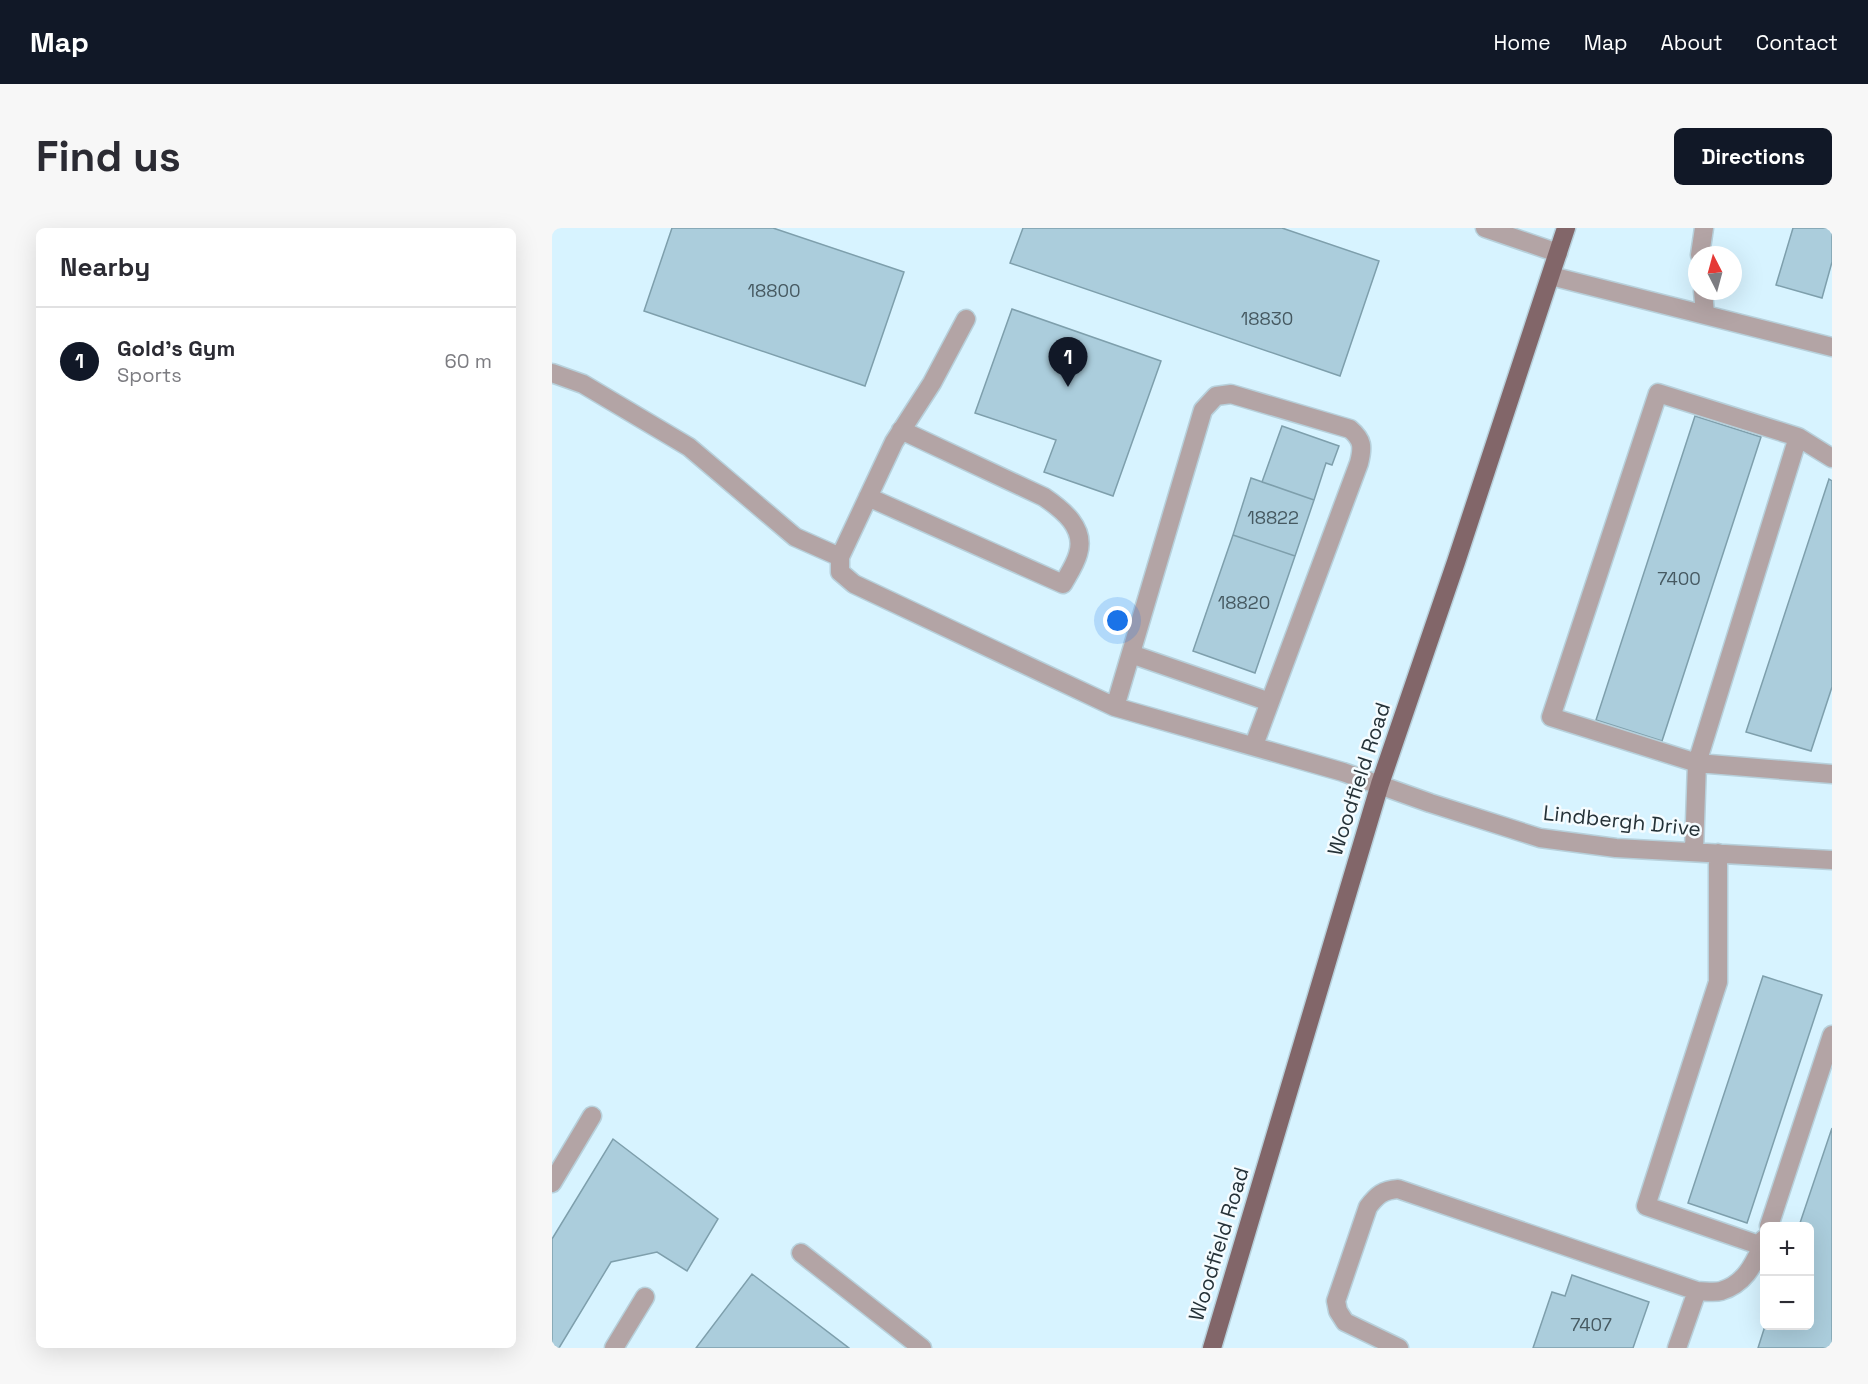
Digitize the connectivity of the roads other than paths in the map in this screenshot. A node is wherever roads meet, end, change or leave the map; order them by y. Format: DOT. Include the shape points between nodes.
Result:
graph roads {
  1 [pos="1485,228"];
  2 [pos="1566,228"];
  3 [pos="1704,228"];
  4 [pos="1701,246"];
  5 [pos="1558,253"];
  6 [pos="1551,276"];
  7 [pos="1704,300"];
  8 [pos="1706,314"];
  9 [pos="966,318"];
  10 [pos="1832,347"];
  11 [pos="552,373"];
  12 [pos="901,430"];
  13 [pos="1798,437"];
  14 [pos="1832,458"];
  15 [pos="868,497"];
  16 [pos="840,557"];
  17 [pos="1131,654"];
  18 [pos="1270,702"];
  19 [pos="1115,707"];
  20 [pos="1254,745"];
  21 [pos="1697,764"];
  22 [pos="1832,774"];
  23 [pos="1380,784"];
  24 [pos="1694,851"];
  25 [pos="1718,853"];
  26 [pos="1832,860"];
  27 [pos="1832,1035"];
  28 [pos="592,1116"];
  29 [pos="552,1183"];
  30 [pos="1771,1222"];
  31 [pos="1760,1241"];
  32 [pos="1760,1249"];
  33 [pos="801,1253"];
  34 [pos="1696,1291"];
  35 [pos="645,1296"];
  36 [pos="614,1348"];
  37 [pos="922,1348"];
  38 [pos="1212,1348"];
  39 [pos="1398,1348"];
  40 [pos="1677,1348"];
  1 -- 5 [label="street"];
  2 -- 5 [label="main road, Woodfield Road"];
  3 -- 4 [label="street"];
  5 -- 6 [label="main road, Woodfield Road"];
  6 -- 8 [label="street"];
  6 -- 23 [label="main road, Woodfield Road"];
  7 -- 8 [label="street"];
  8 -- 10 [label="street"];
  9 -- 12 [label="street" via="932,383"];
  11 -- 16 [label="street" via="583,384 689,447 795,537"];
  12 -- 15 [label="street"];
  12 -- 15 [label="street" via="1059,507 1073,522 1079,537 1078,553 1063,584"];
  13 -- 14 [label="street"];
  13 -- 21 [label="street"];
  13 -- 21 [label="street" via="1658,393 1551,717"];
  15 -- 16 [label="street"];
  16 -- 19 [label="street, Lindbergh Drive" via="840,572 854,584"];
  17 -- 18 [label="street"];
  17 -- 18 [label="street" via="1203,410 1216,396 1231,394 1350,429 1359,436 1363,449 1359,463"];
  17 -- 19 [label="street"];
  18 -- 20 [label="street"];
  19 -- 20 [label="street, Lindbergh Drive"];
  20 -- 23 [label="street, Lindbergh Drive"];
  21 -- 22 [label="street"];
  21 -- 24 [label="street"];
  23 -- 24 [label="street, Lindbergh Drive" via="1540,838 1616,848"];
  23 -- 38 [label="main road, Woodfield Road"];
  24 -- 25 [label="street, Lindbergh Drive"];
  25 -- 26 [label="street, Lindbergh Drive"];
  25 -- 31 [label="street" via="1718,982 1646,1206"];
  27 -- 30 [label="street"];
  28 -- 29 [label="street"];
  32 -- 34 [label="street" via="1752,1268 1739,1282 1719,1292"];
  33 -- 37 [label="street"];
  34 -- 39 [label="street" via="1398,1189 1384,1190 1368,1207 1336,1300 1345,1322"];
  34 -- 40 [label="street"];
  35 -- 36 [label="street"];
}
